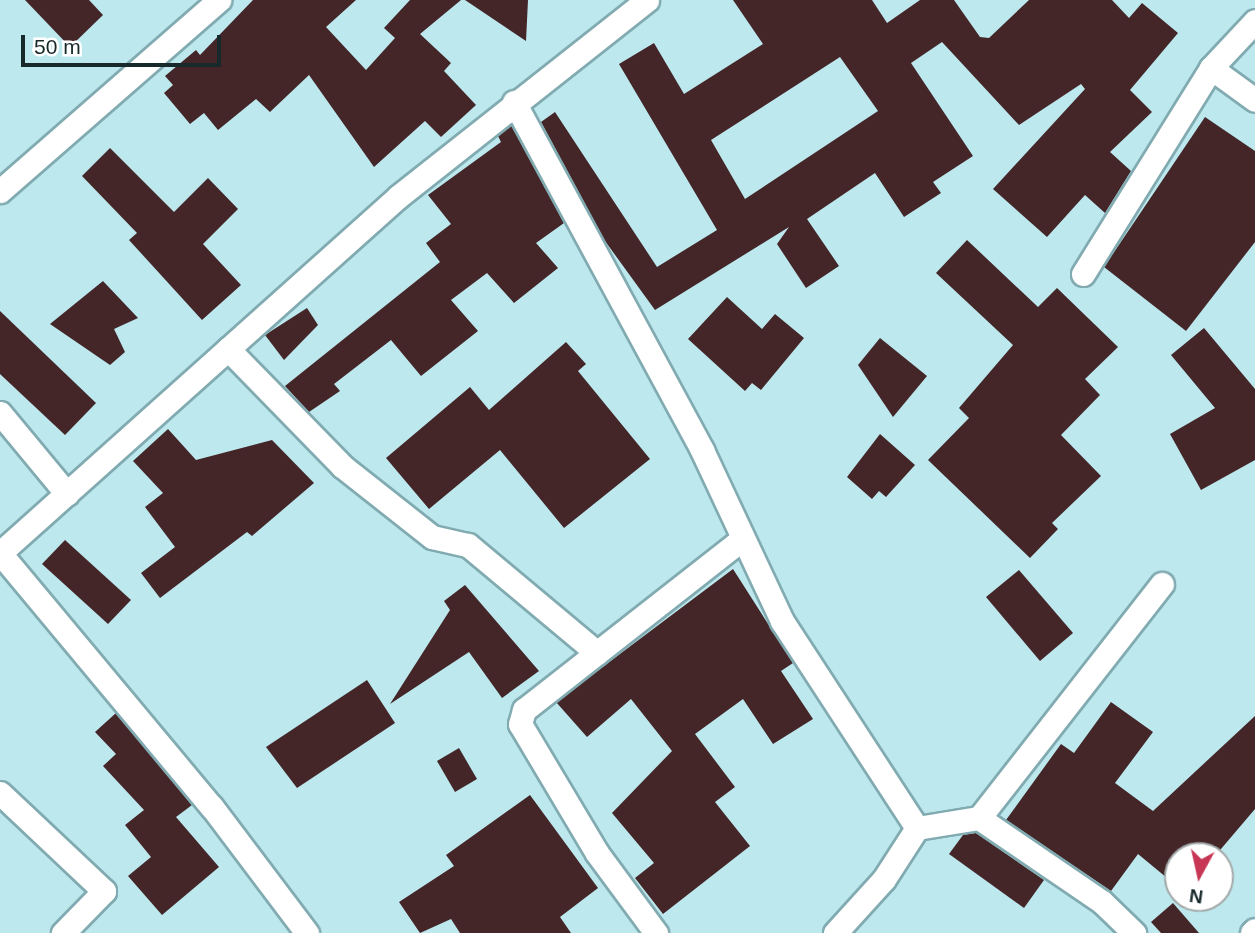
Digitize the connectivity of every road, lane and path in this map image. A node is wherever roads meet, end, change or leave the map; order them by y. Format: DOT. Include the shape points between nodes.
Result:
graph roads {
  1 [pos="219,0"];
  2 [pos="648,0"];
  3 [pos="1255,21"];
  4 [pos="1211,68"];
  5 [pos="1255,100"];
  6 [pos="513,102"];
  7 [pos="0,191"];
  8 [pos="1083,274"];
  9 [pos="228,349"];
  10 [pos="0,413"];
  11 [pos="66,494"];
  12 [pos="741,539"];
  13 [pos="0,553"];
  14 [pos="1162,584"];
  15 [pos="597,653"];
  16 [pos="0,793"];
  17 [pos="979,818"];
  18 [pos="917,828"];
  19 [pos="63,933"];
  20 [pos="307,933"];
  21 [pos="656,933"];
  22 [pos="835,933"];
  23 [pos="1134,933"];
  1 -- 7 [label="street"];
  2 -- 6 [label="street"];
  3 -- 4 [label="street"];
  4 -- 5 [label="street"];
  4 -- 8 [label="street"];
  6 -- 9 [label="street"];
  6 -- 12 [label="street" via="702,450"];
  9 -- 11 [label="street"];
  9 -- 15 [label="street" via="342,466 432,537 468,545"];
  10 -- 11 [label="street"];
  11 -- 13 [label="street"];
  12 -- 15 [label="street"];
  12 -- 18 [label="street" via="782,621"];
  13 -- 20 [label="street" via="212,807"];
  14 -- 17 [label="street"];
  15 -- 21 [label="street" via="524,710 520,724 597,853"];
  16 -- 19 [label="street" via="104,891"];
  17 -- 18 [label="street"];
  17 -- 23 [label="street" via="1101,902"];
  18 -- 22 [label="street" via="884,880"];
}
